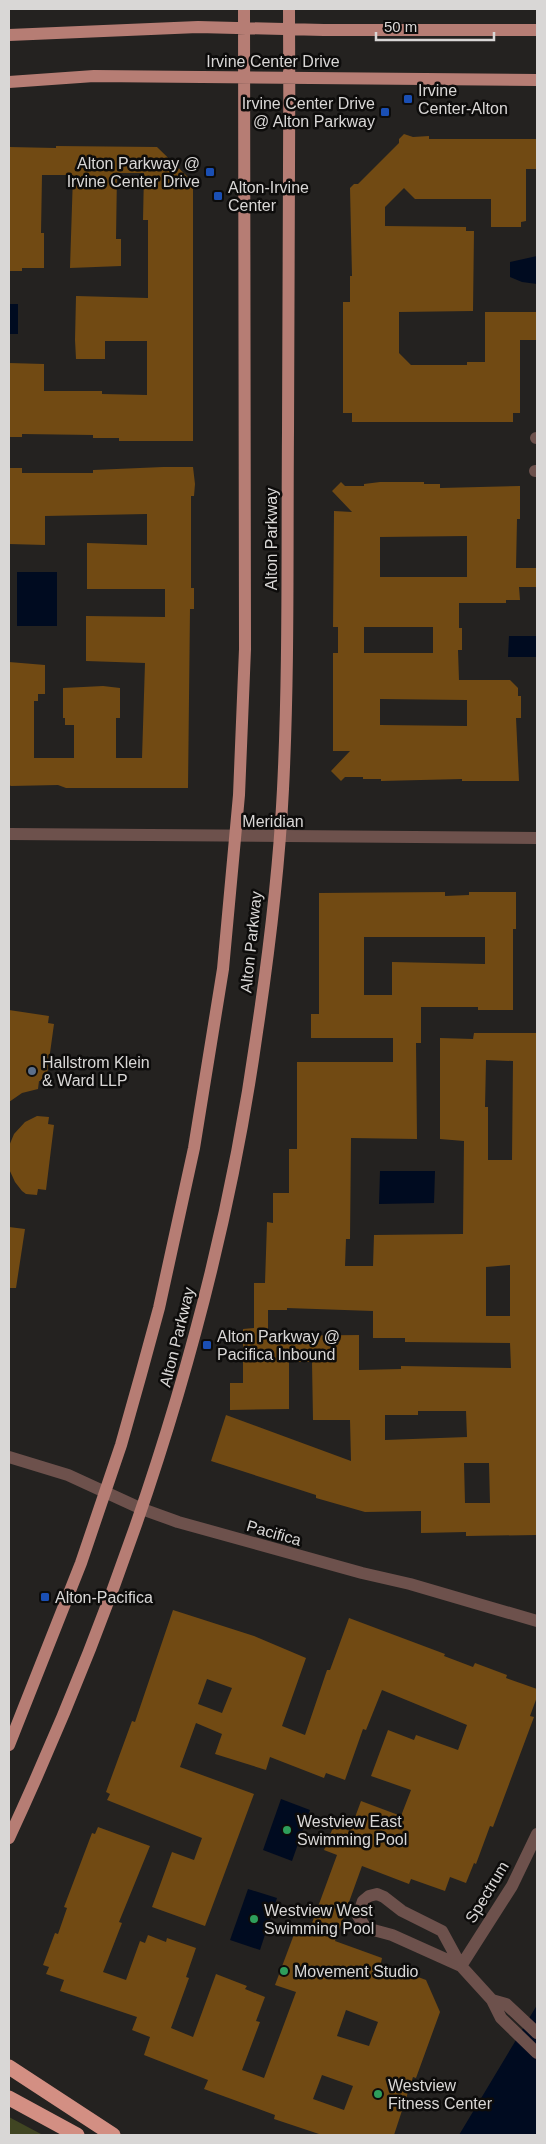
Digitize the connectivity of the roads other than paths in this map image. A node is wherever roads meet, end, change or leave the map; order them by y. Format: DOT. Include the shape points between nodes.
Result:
graph roads {
  1 [pos="244,9"];
  2 [pos="289,9"];
  3 [pos="244,28"];
  4 [pos="289,29"];
  5 [pos="537,30"];
  6 [pos="9,35"];
  7 [pos="245,77"];
  8 [pos="289,77"];
  9 [pos="537,80"];
  10 [pos="9,82"];
  11 [pos="9,834"];
  12 [pos="236,837"];
  13 [pos="278,837"];
  14 [pos="537,838"];
  15 [pos="9,1457"];
  16 [pos="104,1491"];
  17 [pos="142,1509"];
  18 [pos="537,1621"];
  19 [pos="9,1745"];
  20 [pos="537,1834"];
  21 [pos="9,1838"];
  22 [pos="461,1966"];
  23 [pos="492,2000"];
  24 [pos="537,2033"];
  25 [pos="537,2053"];
  26 [pos="9,2068"];
  27 [pos="9,2098"];
  28 [pos="77,2135"];
  29 [pos="113,2135"];
  1 -- 3 [label="main road, Alton Parkway"];
  2 -- 4 [label="main road, Alton Parkway"];
  3 -- 4 [label="main road, Irvine Center Drive"];
  3 -- 6 [label="main road, Irvine Center Drive" via="121,29"];
  3 -- 7 [label="main road, Alton Parkway"];
  4 -- 5 [label="main road, Irvine Center Drive"];
  4 -- 8 [label="main road, Alton Parkway"];
  7 -- 8 [label="main road, Irvine Center Drive"];
  7 -- 10 [label="main road, Irvine Center Drive" via="94,76"];
  7 -- 12 [label="main road, Alton Parkway" via="245,649"];
  8 -- 9 [label="main road, Irvine Center Drive"];
  8 -- 13 [label="main road, Alton Parkway" via="286,690"];
  11 -- 12 [label="street, Meridian"];
  12 -- 13 [label="street, Meridian"];
  12 -- 16 [label="main road, Alton Parkway" via="223,969 194,1148 150,1341"];
  13 -- 14 [label="street, Meridian"];
  13 -- 17 [label="main road, Alton Parkway" via="257,1035 229,1187 186,1370"];
  15 -- 16 [label="street, Pacifica" via="68,1475"];
  16 -- 17 [label="street, Pacifica"];
  16 -- 19 [label="main road, Alton Parkway" via="70,1593"];
  17 -- 18 [label="street, Pacifica" via="178,1522"];
  17 -- 21 [label="main road, Alton Parkway" via="76,1684"];
  20 -- 22 [label="street, Spectrum" via="512,1886"];
  22 -- 22 [label="street" via="442,1931 377,1894 363,1902 358,1916 366,1928 392,1934"];
  22 -- 23 [label="street"];
  23 -- 24 [label="street" via="506,2004"];
  23 -- 25 [label="street" via="501,2018"];
  26 -- 29 [label="highway"];
  27 -- 28 [label="highway"];
}
